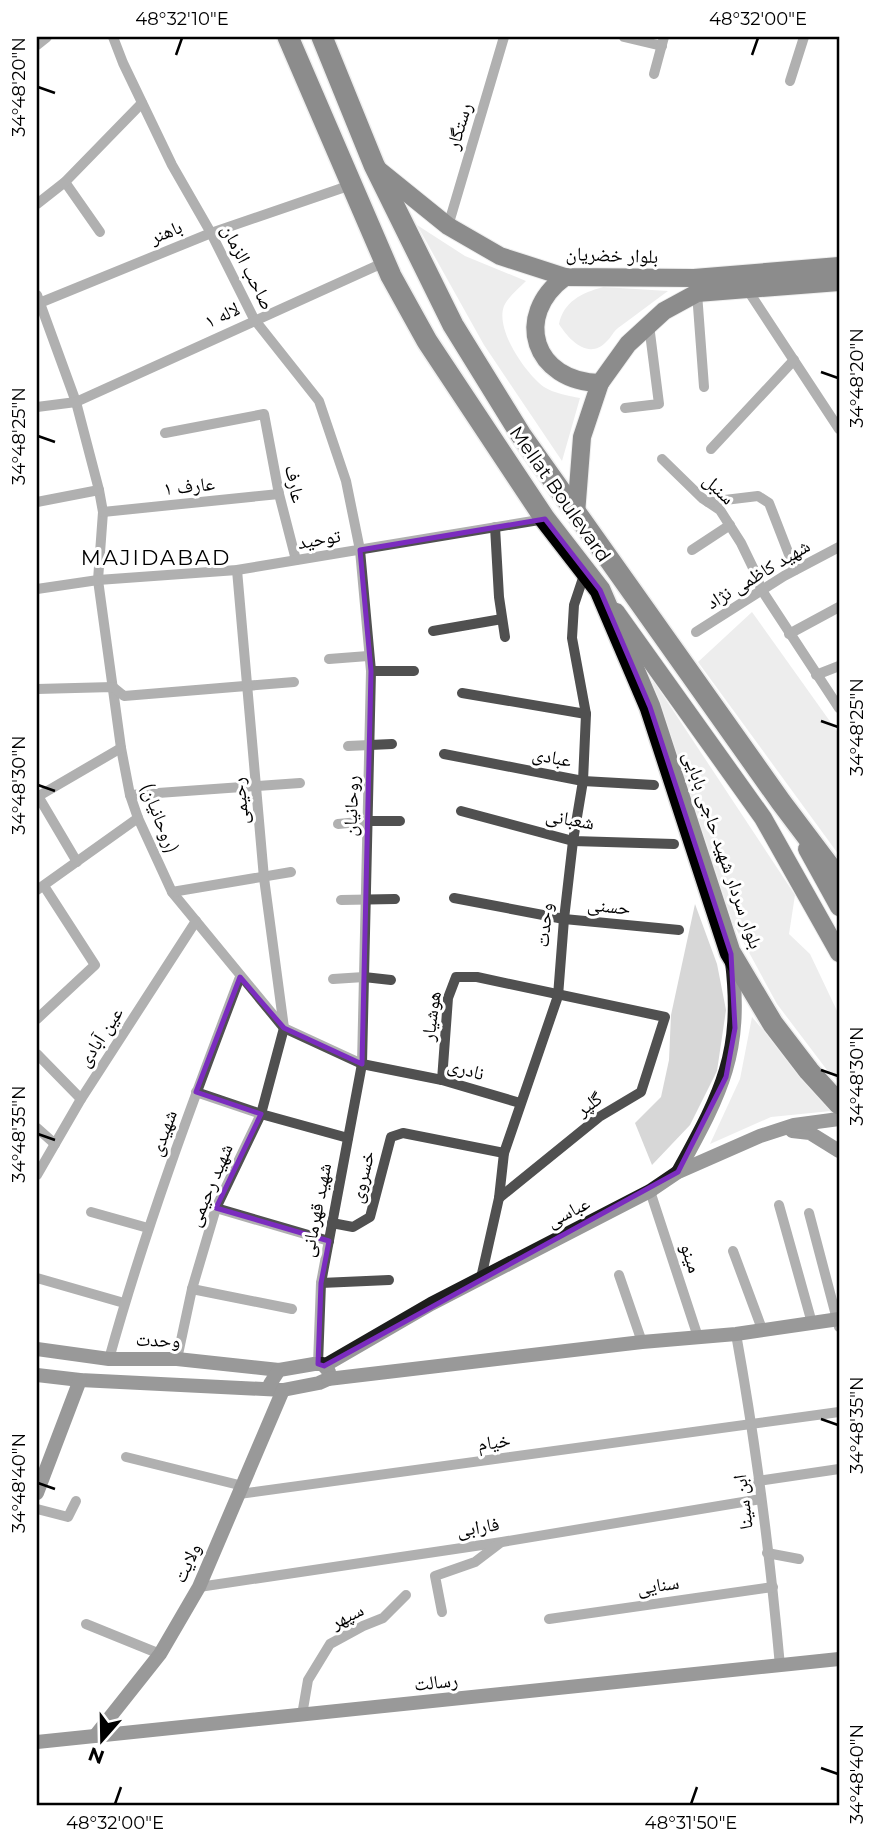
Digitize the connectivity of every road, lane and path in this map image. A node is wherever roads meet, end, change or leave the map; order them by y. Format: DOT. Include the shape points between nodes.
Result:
graph roads {
  1 [pos="47,37"];
  2 [pos="113,37"];
  3 [pos="288,37"];
  4 [pos="322,37"];
  5 [pos="504,37"];
  6 [pos="624,37"];
  7 [pos="804,37"];
  8 [pos="663,42"];
  9 [pos="37,45"];
  10 [pos="654,74"];
  11 [pos="790,81"];
  12 [pos="142,103"];
  13 [pos="373,165"];
  14 [pos="65,182"];
  15 [pos="351,185"];
  16 [pos="37,204"];
  17 [pos="448,226"];
  18 [pos="100,232"];
  19 [pos="211,233"];
  20 [pos="384,262"];
  21 [pos="839,266"];
  22 [pos="565,277"];
  23 [pos="839,282"];
  24 [pos="747,289"];
  25 [pos="697,293"];
  26 [pos="38,301"];
  27 [pos="254,319"];
  28 [pos="649,325"];
  29 [pos="794,360"];
  30 [pos="600,383"];
  31 [pos="704,387"];
  32 [pos="76,402"];
  33 [pos="37,407"];
  34 [pos="625,408"];
  35 [pos="839,429"];
  36 [pos="164,433"];
  37 [pos="711,449"];
  38 [pos="662,459"];
  39 [pos="99,490"];
  40 [pos="278,494"];
  41 [pos="37,502"];
  42 [pos="708,502"];
  43 [pos="103,512"];
  44 [pos="576,514"];
  45 [pos="545,519"];
  46 [pos="730,525"];
  47 [pos="495,527"];
  48 [pos="839,547"];
  49 [pos="360,550"];
  50 [pos="692,550"];
  51 [pos="296,560"];
  52 [pos="585,569"];
  53 [pos="237,570"];
  54 [pos="795,570"];
  55 [pos="98,580"];
  56 [pos="37,589"];
  57 [pos="761,589"];
  58 [pos="600,590"];
  59 [pos="839,607"];
  60 [pos="502,619"];
  61 [pos="433,631"];
  62 [pos="696,632"];
  63 [pos="789,634"];
  64 [pos="505,637"];
  65 [pos="368,656"];
  66 [pos="329,659"];
  67 [pos="839,666"];
  68 [pos="371,671"];
  69 [pos="414,671"];
  70 [pos="816,675"];
  71 [pos="294,682"];
  72 [pos="247,684"];
  73 [pos="113,687"];
  74 [pos="37,689"];
  75 [pos="461,693"];
  76 [pos="839,708"];
  77 [pos="586,714"];
  78 [pos="370,744"];
  79 [pos="392,744"];
  80 [pos="348,746"];
  81 [pos="121,748"];
  82 [pos="444,754"];
  83 [pos="583,782"];
  84 [pos="300,783"];
  85 [pos="256,784"];
  86 [pos="654,785"];
  87 [pos="130,795"];
  88 [pos="37,796"];
  89 [pos="781,802"];
  90 [pos="461,811"];
  91 [pos="138,818"];
  92 [pos="369,821"];
  93 [pos="400,821"];
  94 [pos="338,824"];
  95 [pos="573,841"];
  96 [pos="674,844"];
  97 [pos="77,862"];
  98 [pos="291,872"];
  99 [pos="264,878"];
  100 [pos="839,879"];
  101 [pos="40,888"];
  102 [pos="172,892"];
  103 [pos="454,898"];
  104 [pos="367,899"];
  105 [pos="395,899"];
  106 [pos="341,900"];
  107 [pos="839,906"];
  108 [pos="564,919"];
  109 [pos="196,920"];
  110 [pos="679,930"];
  111 [pos="839,953"];
  112 [pos="731,954"];
  113 [pos="240,977"];
  114 [pos="364,977"];
  115 [pos="333,979"];
  116 [pos="391,980"];
  117 [pos="558,996"];
  118 [pos="37,1019"];
  119 [pos="284,1027"];
  120 [pos="37,1054"];
  121 [pos="362,1064"];
  122 [pos="442,1080"];
  123 [pos="196,1092"];
  124 [pos="81,1099"];
  125 [pos="520,1103"];
  126 [pos="839,1104"];
  127 [pos="261,1114"];
  128 [pos="839,1119"];
  129 [pos="37,1128"];
  130 [pos="780,1129"];
  131 [pos="348,1138"];
  132 [pos="55,1143"];
  133 [pos="839,1151"];
  134 [pos="504,1153"];
  135 [pos="678,1172"];
  136 [pos="37,1175"];
  137 [pos="650,1191"];
  138 [pos="499,1198"];
  139 [pos="779,1205"];
  140 [pos="216,1208"];
  141 [pos="91,1212"];
  142 [pos="809,1213"];
  143 [pos="332,1223"];
  144 [pos="148,1228"];
  145 [pos="328,1241"];
  146 [pos="733,1251"];
  147 [pos="619,1275"];
  148 [pos="37,1278"];
  149 [pos="481,1278"];
  150 [pos="389,1280"];
  151 [pos="321,1283"];
  152 [pos="192,1289"];
  153 [pos="124,1303"];
  154 [pos="292,1308"];
  155 [pos="839,1322"];
  156 [pos="812,1323"];
  157 [pos="762,1329"];
  158 [pos="736,1334"];
  159 [pos="698,1337"];
  160 [pos="642,1342"];
  161 [pos="37,1349"];
  162 [pos="109,1359"];
  163 [pos="177,1359"];
  164 [pos="279,1370"];
  165 [pos="323,1370"];
  166 [pos="37,1375"];
  167 [pos="80,1380"];
  168 [pos="278,1389"];
  169 [pos="839,1412"];
  170 [pos="752,1423"];
  171 [pos="126,1457"];
  172 [pos="839,1469"];
  173 [pos="758,1481"];
  174 [pos="241,1490"];
  175 [pos="37,1493"];
  176 [pos="761,1499"];
  177 [pos="76,1500"];
  178 [pos="37,1509"];
  179 [pos="502,1542"];
  180 [pos="767,1553"];
  181 [pos="799,1559"];
  182 [pos="199,1587"];
  183 [pos="773,1587"];
  184 [pos="406,1595"];
  185 [pos="442,1612"];
  186 [pos="549,1619"];
  187 [pos="86,1624"];
  188 [pos="160,1654"];
  189 [pos="839,1659"];
  190 [pos="780,1666"];
  191 [pos="302,1715"];
  192 [pos="95,1735"];
  193 [pos="37,1742"];
  1 -- 9 [label="street"];
  2 -- 12 [label="street, صاحب الزمان"];
  3 -- 15 [label="highway, Mellat Boulevard"];
  4 -- 13 [label="highway, Mellat Boulevard"];
  5 -- 17 [label="street, رستگار"];
  6 -- 8 [label="street"];
  7 -- 11 [label="street"];
  8 -- 10 [label="street"];
  12 -- 14 [label="street"];
  12 -- 19 [label="street, صاحب الزمان"];
  13 -- 17 [label="main road, بلوار خضریان"];
  13 -- 44 [label="highway, Mellat Boulevard" via="453,325"];
  14 -- 16 [label="street"];
  14 -- 18 [label="street"];
  15 -- 19 [label="street, باهنر"];
  15 -- 20 [label="highway, Mellat Boulevard"];
  17 -- 22 [label="main road, بلوار خضریان" via="500,256"];
  19 -- 26 [label="street, باهنر"];
  19 -- 27 [label="street, صاحب الزمان"];
  20 -- 27 [label="street, لاله ۱"];
  20 -- 45 [label="highway, Mellat Boulevard" via="427,341"];
  21 -- 22 [label="main road, بلوار خضریان" via="694,278"];
  22 -- 30 [label="main road" via="540,302 535,336 551,366 565,377"];
  23 -- 24 [label="main road"];
  24 -- 25 [label="main road"];
  24 -- 29 [label="street"];
  25 -- 28 [label="main road"];
  25 -- 31 [label="street"];
  26 -- 32 [label="street, (روحانیان)"];
  27 -- 32 [label="street, لاله ۱"];
  27 -- 49 [label="street, صاحب الزمان" via="320,401 346,481"];
  28 -- 30 [label="main road" via="628,344"];
  28 -- 34 [label="street" via="659,404"];
  29 -- 35 [label="street"];
  29 -- 37 [label="street"];
  30 -- 44 [label="main road" via="582,437"];
  32 -- 33 [label="street, لاله ۱"];
  32 -- 39 [label="street, (روحانیان)"];
  36 -- 40 [label="street, عارف" via="264,414"];
  38 -- 42 [label="street, سنبل"];
  39 -- 41 [label="street"];
  39 -- 43 [label="street, (روحانیان)"];
  40 -- 43 [label="street, عارف ۱"];
  40 -- 51 [label="street, عارف"];
  42 -- 46 [label="street, سنبل"];
  42 -- 54 [label="street" via="758,496 768,503"];
  43 -- 55 [label="street, (روحانیان)"];
  44 -- 89 [label="highway, Mellat Boulevard"];
  45 -- 47 [label="street, توحید"];
  45 -- 52 [label="highway, Mellat Boulevard"];
  46 -- 50 [label="street"];
  46 -- 57 [label="street, سنبل"];
  47 -- 49 [label="street, توحید"];
  47 -- 60 [label="street"];
  48 -- 54 [label="street, شهید کاظمی نژاد"];
  49 -- 51 [label="street, توحید"];
  49 -- 65 [label="street, روحانیان"];
  51 -- 53 [label="street, توحید"];
  52 -- 58 [label="highway, Mellat Boulevard"];
  52 -- 77 [label="street, وحدت" via="574,605 572,638"];
  53 -- 55 [label="street, توحید"];
  53 -- 72 [label="street, رحیمی"];
  54 -- 57 [label="street, شهید کاظمی نژاد"];
  55 -- 56 [label="street, توحید"];
  55 -- 73 [label="street, (روحانیان)"];
  57 -- 62 [label="street, شهید کاظمی نژاد"];
  57 -- 63 [label="street, سنبل"];
  58 -- 111 [label="main road, Mellat Boulevard" via="763,818"];
  58 -- 112 [label="highway, بلوار سردار شهید حاجی بابایی" via="650,707"];
  59 -- 63 [label="street"];
  60 -- 61 [label="street"];
  60 -- 64 [label="street"];
  63 -- 70 [label="street, سنبل"];
  65 -- 66 [label="street"];
  65 -- 68 [label="street, روحانیان"];
  67 -- 70 [label="street"];
  68 -- 69 [label="street"];
  68 -- 78 [label="street, روحانیان"];
  70 -- 76 [label="street, سنبل"];
  71 -- 72 [label="street"];
  72 -- 73 [label="street" via="124,696"];
  72 -- 85 [label="street, رحیمی"];
  73 -- 74 [label="street"];
  73 -- 81 [label="street, (روحانیان)"];
  75 -- 77 [label="street"];
  77 -- 83 [label="street, وحدت"];
  78 -- 79 [label="street"];
  78 -- 80 [label="street"];
  78 -- 92 [label="street, روحانیان"];
  81 -- 87 [label="street, (روحانیان)"];
  81 -- 88 [label="street"];
  82 -- 83 [label="street, عبادی"];
  83 -- 86 [label="street, عبادی"];
  83 -- 95 [label="street, وحدت"];
  84 -- 85 [label="street"];
  85 -- 87 [label="street"];
  85 -- 99 [label="street, رحیمی"];
  87 -- 91 [label="street, (روحانیان)"];
  88 -- 97 [label="street"];
  89 -- 100 [label="highway"];
  89 -- 107 [label="main road, Mellat Boulevard"];
  90 -- 95 [label="street, شعبانی"];
  91 -- 97 [label="street"];
  91 -- 102 [label="street, (روحانیان)"];
  92 -- 93 [label="street"];
  92 -- 94 [label="street"];
  92 -- 104 [label="street, روحانیان"];
  95 -- 96 [label="street, شعبانی"];
  95 -- 108 [label="street, وحدت"];
  97 -- 101 [label="street"];
  98 -- 99 [label="street"];
  99 -- 102 [label="street"];
  99 -- 119 [label="street, رحیمی"];
  101 -- 118 [label="street" via="95,965"];
  102 -- 109 [label="street, (روحانیان)"];
  103 -- 108 [label="street, حسنی"];
  104 -- 105 [label="street"];
  104 -- 106 [label="street"];
  104 -- 114 [label="street, روحانیان"];
  108 -- 110 [label="street, حسنی"];
  108 -- 117 [label="street, وحدت"];
  109 -- 113 [label="street, (روحانیان)"];
  109 -- 124 [label="street, عین آبادی"];
  112 -- 126 [label="highway, بلوار سردار شهید حاجی بابایی" via="773,1024"];
  112 -- 135 [label="street" via="735,1028 726,1077"];
  113 -- 119 [label="street, (روحانیان)"];
  113 -- 123 [label="street, شهیدی"];
  114 -- 115 [label="street"];
  114 -- 116 [label="street"];
  114 -- 121 [label="street, روحانیان"];
  117 -- 122 [label="street, هوشیار" via="477,977 456,977 448,998"];
  117 -- 125 [label="street, وحدت"];
  117 -- 138 [label="street, گلپر" via="665,1017 640,1092 599,1117"];
  119 -- 121 [label="street, نادری"];
  119 -- 127 [label="street, شهید رحیمی"];
  120 -- 124 [label="street"];
  121 -- 122 [label="street, نادری"];
  121 -- 131 [label="street, شهید قهرمانی"];
  122 -- 125 [label="street, نادری"];
  123 -- 127 [label="street"];
  123 -- 144 [label="street, شهیدی"];
  124 -- 132 [label="street, عین آبادی"];
  125 -- 134 [label="street, وحدت"];
  127 -- 131 [label="street"];
  127 -- 140 [label="street, شهید رحیمی"];
  128 -- 130 [label="street, عباسی"];
  129 -- 132 [label="street"];
  130 -- 133 [label="street" via="810,1133"];
  130 -- 135 [label="street, عباسی"];
  131 -- 143 [label="street, شهید قهرمانی"];
  132 -- 136 [label="street, عین آبادی"];
  134 -- 138 [label="street, وحدت"];
  134 -- 143 [label="street, خسروی" via="403,1133 391,1137 370,1217 353,1227"];
  135 -- 137 [label="street, عباسی"];
  137 -- 149 [label="street, عباسی"];
  137 -- 159 [label="street, مینو"];
  138 -- 149 [label="street, وحدت"];
  139 -- 156 [label="street"];
  140 -- 145 [label="street"];
  140 -- 152 [label="street, شهید رحیمی"];
  141 -- 144 [label="street"];
  142 -- 155 [label="street"];
  143 -- 145 [label="street, شهید قهرمانی"];
  144 -- 153 [label="street, شهیدی"];
  145 -- 151 [label="street, شهید قهرمانی"];
  146 -- 157 [label="street"];
  147 -- 160 [label="street"];
  148 -- 153 [label="street"];
  149 -- 165 [label="street, عباسی"];
  150 -- 151 [label="street"];
  151 -- 165 [label="street, شهید قهرمانی"];
  152 -- 154 [label="street"];
  152 -- 163 [label="street, شهید رحیمی"];
  153 -- 162 [label="street, شهیدی"];
  155 -- 156 [label="street"];
  156 -- 157 [label="street"];
  157 -- 158 [label="street"];
  158 -- 159 [label="street"];
  158 -- 170 [label="street, ابن سینا"];
  159 -- 160 [label="street"];
  160 -- 165 [label="street"];
  161 -- 162 [label="street, وحدت"];
  162 -- 163 [label="street, وحدت"];
  163 -- 164 [label="street, وحدت"];
  164 -- 165 [label="street, وحدت"];
  164 -- 168 [label="street, ولایت" via="270,1384"];
  165 -- 168 [label="street" via="319,1384"];
  166 -- 167 [label="street"];
  167 -- 168 [label="street"];
  167 -- 175 [label="street"];
  168 -- 174 [label="street, ولایت"];
  169 -- 170 [label="street, خیام"];
  170 -- 173 [label="street, ابن سینا"];
  170 -- 174 [label="street, خیام"];
  171 -- 174 [label="street"];
  172 -- 173 [label="street"];
  173 -- 176 [label="street, ابن سینا"];
  174 -- 182 [label="street, ولایت"];
  176 -- 179 [label="street, فارابی"];
  176 -- 180 [label="street, ابن سینا"];
  177 -- 178 [label="street" via="68,1517"];
  179 -- 182 [label="street, فارابی"];
  179 -- 185 [label="street" via="475,1562 435,1576"];
  180 -- 181 [label="street"];
  180 -- 183 [label="street, ابن سینا"];
  182 -- 188 [label="street, ولایت"];
  183 -- 186 [label="street, سنایی"];
  183 -- 190 [label="street, ابن سینا"];
  184 -- 191 [label="street, سپهر" via="383,1618 330,1644 308,1681"];
  187 -- 188 [label="street"];
  188 -- 192 [label="street, ولایت"];
  189 -- 190 [label="street, رسالت"];
  190 -- 191 [label="street, رسالت"];
  191 -- 192 [label="street, رسالت"];
  192 -- 193 [label="street, رسالت"];
}
